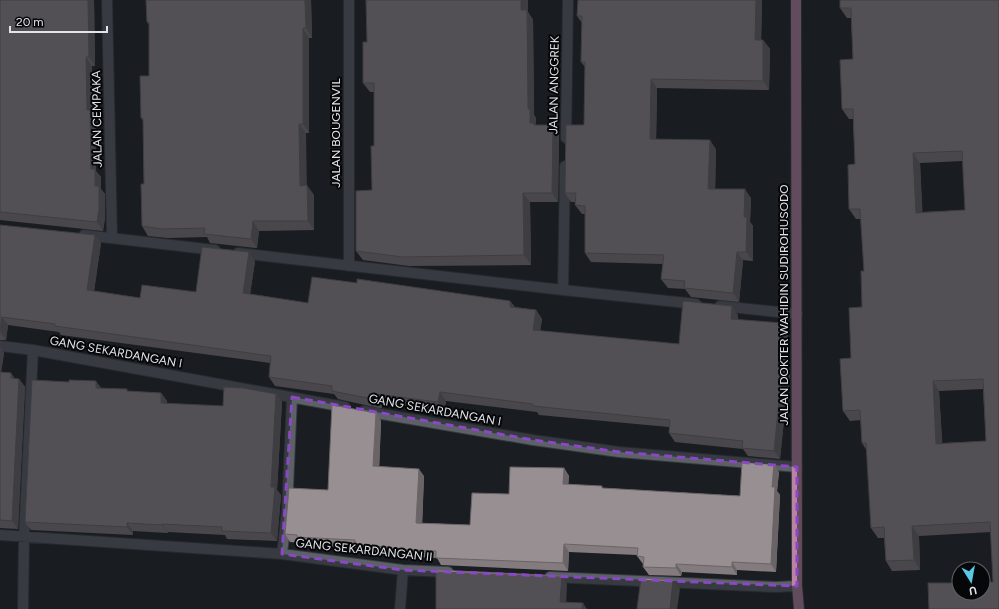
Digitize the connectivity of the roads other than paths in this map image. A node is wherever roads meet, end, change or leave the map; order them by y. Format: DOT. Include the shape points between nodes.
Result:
graph roads {
  1 [pos="107,0"];
  2 [pos="349,0"];
  3 [pos="568,0"];
  4 [pos="796,0"];
  5 [pos="75,234"];
  6 [pos="112,238"];
  7 [pos="349,266"];
  8 [pos="563,290"];
  9 [pos="797,314"];
  10 [pos="0,346"];
  11 [pos="33,350"];
  12 [pos="292,397"];
  13 [pos="797,467"];
  14 [pos="0,535"];
  15 [pos="24,537"];
  16 [pos="282,554"];
  17 [pos="403,570"];
  18 [pos="458,572"];
  19 [pos="538,576"];
  20 [pos="797,586"];
  21 [pos="23,609"];
  22 [pos="400,609"];
  23 [pos="799,609"];
  1 -- 6 [label="street, JALAN CEMPAKA"];
  2 -- 7 [label="street, JALAN BOUGENVIL"];
  3 -- 8 [label="street, JALAN ANGGREK"];
  4 -- 9 [label="main road, JALAN DOKTER WAHIDIN SUDIROHUSODO"];
  5 -- 6 [label="street"];
  6 -- 7 [label="street"];
  7 -- 8 [label="street"];
  8 -- 9 [label="street"];
  9 -- 13 [label="main road, JALAN DOKTER WAHIDIN SUDIROHUSODO"];
  10 -- 11 [label="street, GANG SEKARDANGAN I"];
  11 -- 12 [label="street, GANG SEKARDANGAN I"];
  11 -- 15 [label="street"];
  12 -- 13 [label="street, GANG SEKARDANGAN I" via="378,414 619,452"];
  12 -- 16 [label="street" via="287,511"];
  13 -- 20 [label="main road, JALAN DOKTER WAHIDIN SUDIROHUSODO"];
  14 -- 15 [label="street, GANG SEKARDANGAN II"];
  15 -- 16 [label="street, GANG SEKARDANGAN II"];
  15 -- 21 [label="street"];
  16 -- 17 [label="street, GANG SEKARDANGAN II"];
  17 -- 18 [label="street, GANG SEKARDANGAN II"];
  17 -- 22 [label="street"];
  19 -- 20 [label="street"];
  20 -- 23 [label="main road, JALAN DOKTER WAHIDIN SUDIROHUSODO"];
}
